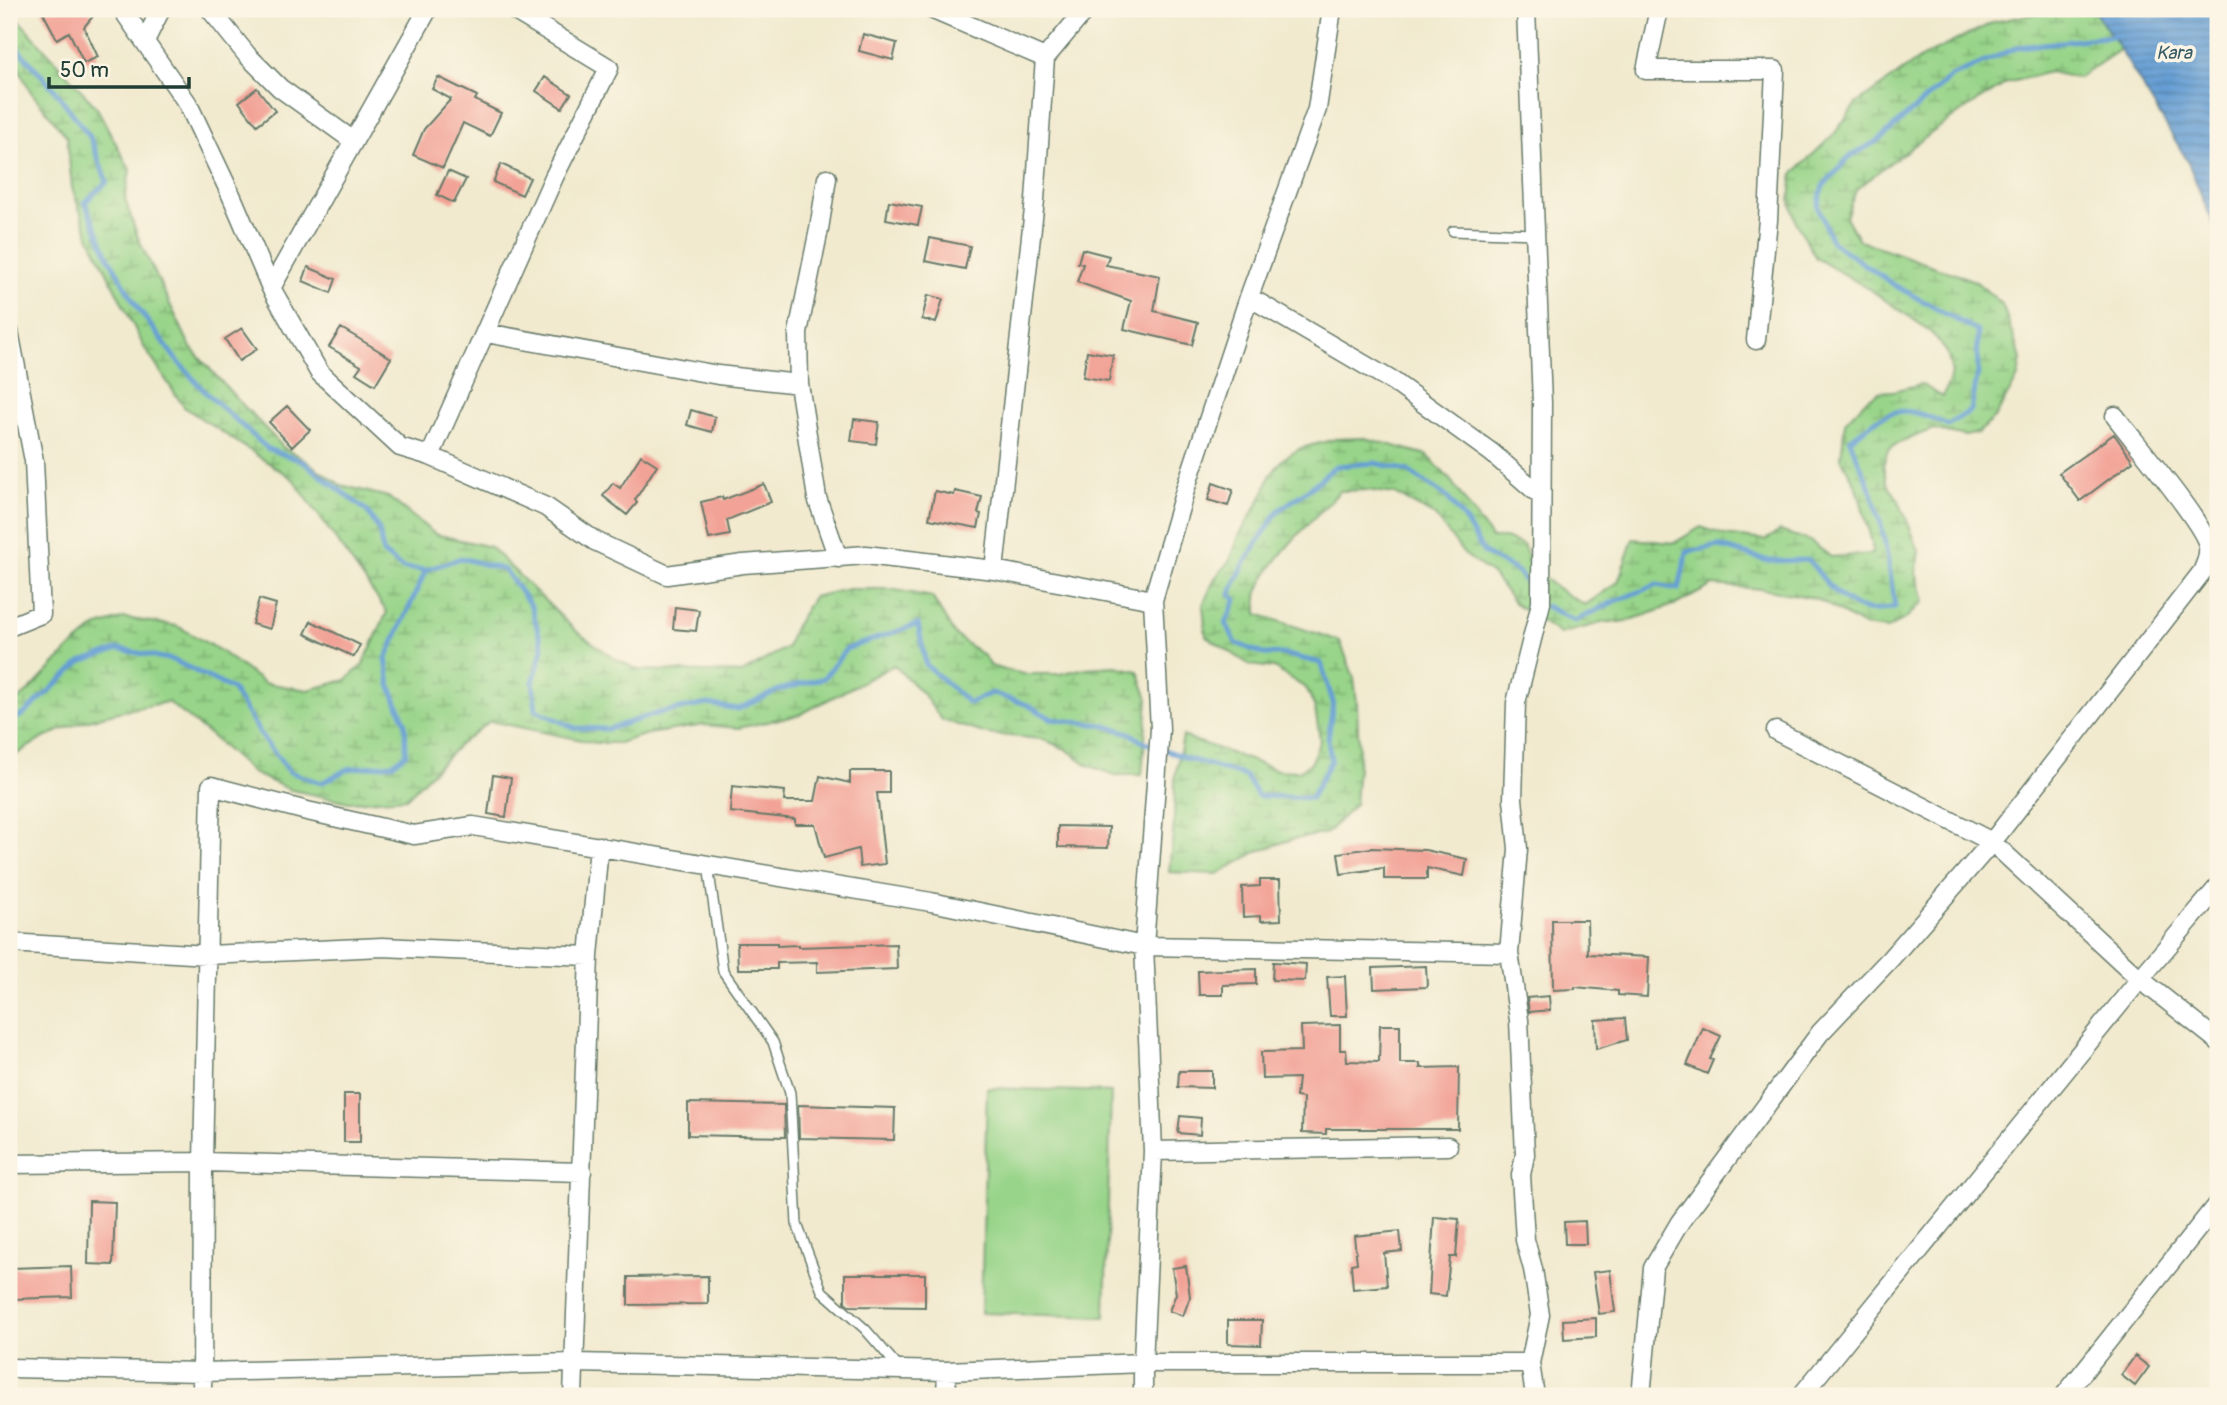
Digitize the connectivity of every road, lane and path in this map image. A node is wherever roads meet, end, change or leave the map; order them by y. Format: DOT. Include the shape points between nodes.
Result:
graph roads {
  1 [pos="122,9"];
  2 [pos="161,9"];
  3 [pos="210,9"];
  4 [pos="428,9"];
  5 [pos="512,9"];
  6 [pos="931,9"];
  7 [pos="1086,9"];
  8 [pos="1332,9"];
  9 [pos="1526,9"];
  10 [pos="1659,9"];
  11 [pos="145,41"];
  12 [pos="1045,58"];
  13 [pos="352,140"];
  14 [pos="827,178"];
  15 [pos="1453,231"];
  16 [pos="1535,234"];
  17 [pos="271,288"];
  18 [pos="1250,297"];
  19 [pos="9,331"];
  20 [pos="486,333"];
  21 [pos="1756,340"];
  22 [pos="799,384"];
  23 [pos="2115,416"];
  24 [pos="430,456"];
  25 [pos="1541,496"];
  26 [pos="838,558"];
  27 [pos="994,570"];
  28 [pos="1153,600"];
  29 [pos="9,628"];
  30 [pos="1776,730"];
  31 [pos="1992,842"];
  32 [pos="599,846"];
  33 [pos="708,864"];
  34 [pos="2218,887"];
  35 [pos="9,943"];
  36 [pos="1144,946"];
  37 [pos="1509,953"];
  38 [pos="208,955"];
  39 [pos="589,956"];
  40 [pos="2140,979"];
  41 [pos="2218,1041"];
  42 [pos="1448,1146"];
  43 [pos="1153,1151"];
  44 [pos="203,1163"];
  45 [pos="9,1164"];
  46 [pos="582,1172"];
  47 [pos="2218,1203"];
  48 [pos="575,1363"];
  49 [pos="1143,1363"];
  50 [pos="1530,1363"];
  51 [pos="9,1368"];
  52 [pos="901,1370"];
  53 [pos="947,1371"];
  54 [pos="202,1372"];
  55 [pos="202,1396"];
  56 [pos="573,1396"];
  57 [pos="946,1396"];
  58 [pos="1143,1396"];
  59 [pos="1535,1396"];
  60 [pos="1641,1396"];
  61 [pos="1801,1396"];
  62 [pos="2064,1396"];
  1 -- 11 [label="street"];
  2 -- 11 [label="street"];
  3 -- 13 [label="street" via="280,88"];
  4 -- 13 [label="street"];
  5 -- 20 [label="street" via="610,68 554,177"];
  6 -- 12 [label="street"];
  7 -- 12 [label="street"];
  8 -- 18 [label="street" via="1317,109"];
  9 -- 16 [label="street"];
  10 -- 21 [label="street" via="1646,70 1775,70 1768,220"];
  11 -- 17 [label="street" via="188,104"];
  12 -- 27 [label="street" via="1035,200"];
  13 -- 17 [label="street"];
  14 -- 22 [label="street" via="798,333"];
  15 -- 16 [label="lane"];
  16 -- 25 [label="street"];
  17 -- 24 [label="street" via="319,372 400,447"];
  18 -- 25 [label="street" via="1394,382 1492,453"];
  18 -- 28 [label="street"];
  19 -- 29 [label="street" via="34,461 41,614"];
  20 -- 22 [label="street" via="718,375"];
  20 -- 24 [label="street"];
  22 -- 26 [label="street" via="817,498"];
  23 -- 31 [label="street" via="2195,521 2208,543 2208,559"];
  24 -- 26 [label="street" via="546,507 596,541 667,575"];
  25 -- 37 [label="street" via="1541,603 1516,703 1513,799 1518,849"];
  26 -- 27 [label="street" via="866,555"];
  27 -- 28 [label="street"];
  28 -- 36 [label="street" via="1160,729"];
  30 -- 31 [label="street"];
  31 -- 40 [label="street"];
  31 -- 60 [label="street" via="1820,1033 1680,1222 1653,1268"];
  32 -- 33 [label="street"];
  32 -- 38 [label="street" via="473,826 414,835 211,786"];
  32 -- 39 [label="street"];
  33 -- 36 [label="street" via="931,902"];
  33 -- 52 [label="lane" via="723,971 774,1042 790,1093 797,1224 822,1291 865,1329"];
  34 -- 40 [label="street"];
  35 -- 38 [label="street"];
  36 -- 37 [label="street"];
  36 -- 43 [label="street"];
  37 -- 50 [label="street" via="1519,1020 1525,1155 1522,1210 1540,1315"];
  38 -- 39 [label="street" via="382,947"];
  38 -- 44 [label="street"];
  39 -- 46 [label="street"];
  40 -- 41 [label="street"];
  40 -- 61 [label="street"];
  42 -- 43 [label="street"];
  43 -- 49 [label="street"];
  44 -- 45 [label="street"];
  44 -- 46 [label="street"];
  44 -- 54 [label="street"];
  46 -- 48 [label="street"];
  47 -- 62 [label="street"];
  48 -- 52 [label="street"];
  48 -- 54 [label="street"];
  48 -- 56 [label="street"];
  49 -- 50 [label="street"];
  49 -- 53 [label="street"];
  49 -- 58 [label="street"];
  50 -- 59 [label="street"];
  51 -- 54 [label="street"];
  52 -- 53 [label="street"];
  53 -- 57 [label="street"];
  54 -- 55 [label="street"];
}
